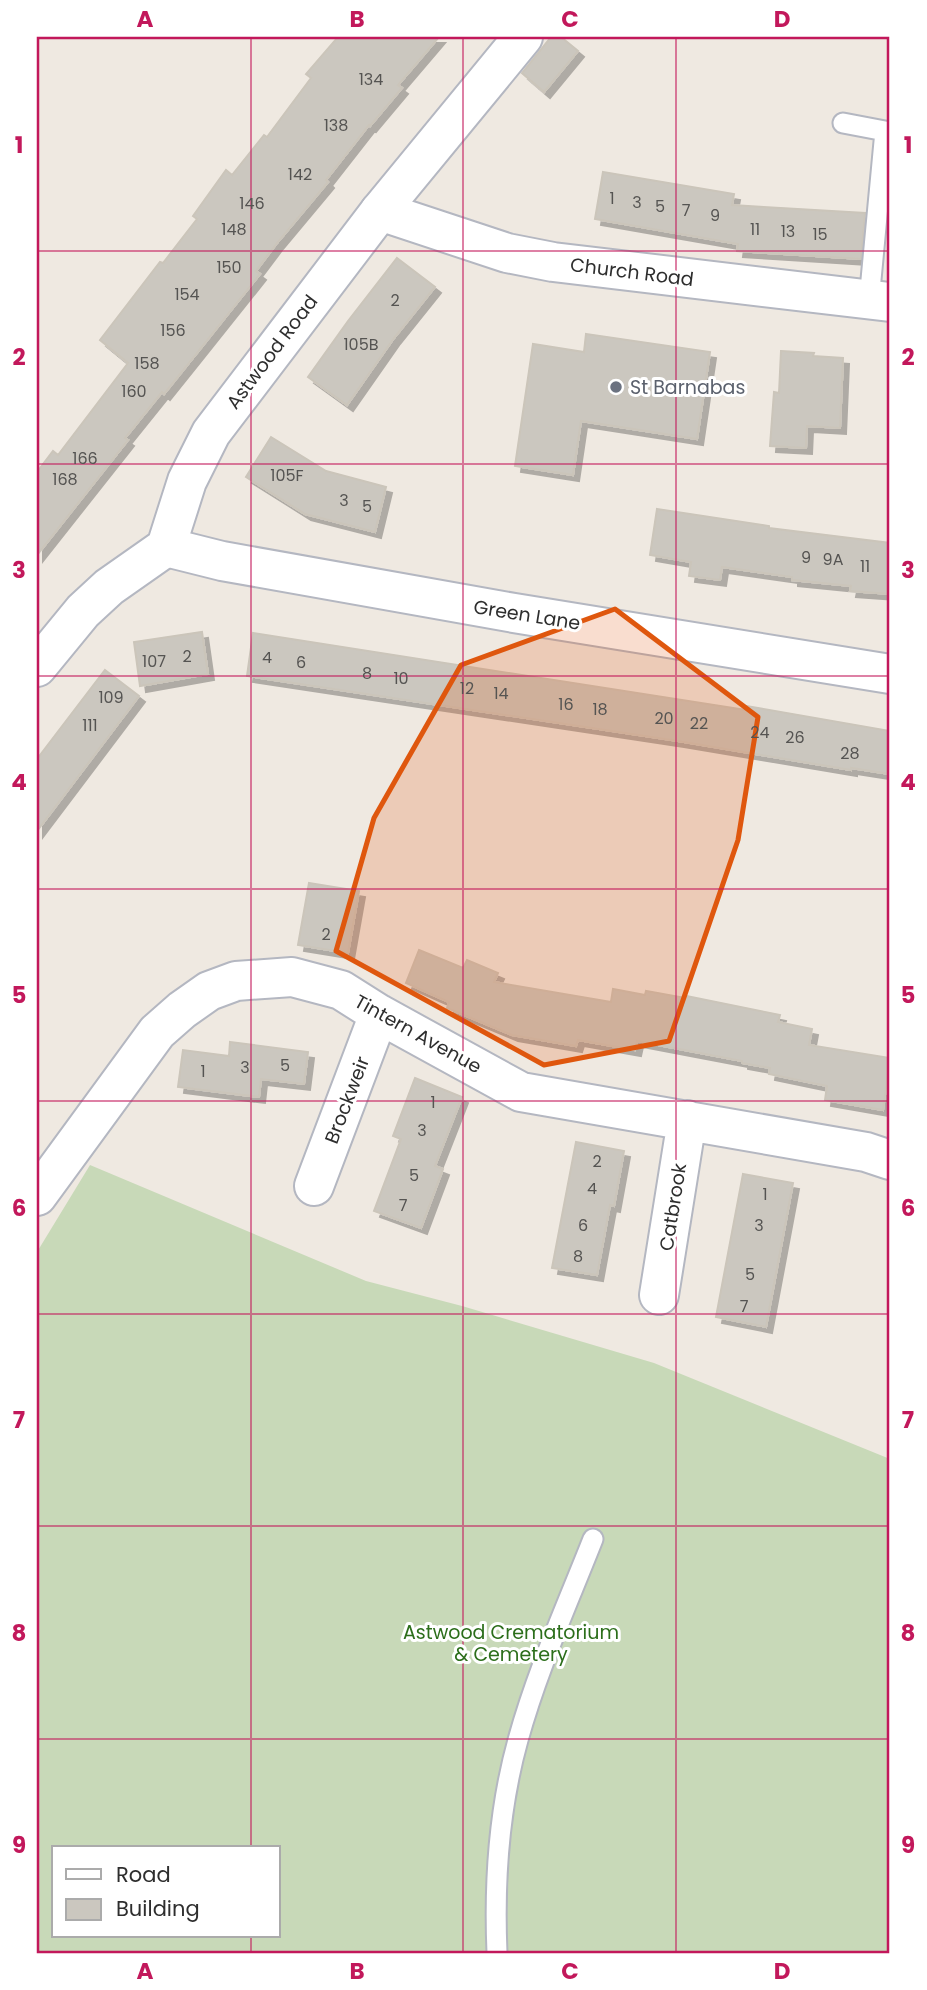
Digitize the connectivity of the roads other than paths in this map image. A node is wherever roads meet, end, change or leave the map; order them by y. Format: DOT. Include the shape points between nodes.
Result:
graph roads {
  1 [pos="523,37"];
  2 [pos="843,123"];
  3 [pos="380,211"];
  4 [pos="880,301"];
  5 [pos="166,547"];
  6 [pos="37,667"];
  7 [pos="890,674"];
  8 [pos="379,1014"];
  9 [pos="687,1119"];
  10 [pos="890,1160"];
  11 [pos="314,1186"];
  12 [pos="37,1196"];
  13 [pos="659,1295"];
  14 [pos="593,1539"];
  15 [pos="498,1953"];
  1 -- 3 [label="street, Astwood Road"];
  2 -- 4 [label="lane" via="885,131"];
  3 -- 4 [label="street, Church Road" via="507,253 553,262"];
  3 -- 5 [label="street, Astwood Road" via="211,433 187,481"];
  5 -- 6 [label="street" via="108,587"];
  5 -- 7 [label="street, Green Lane" via="514,613"];
  8 -- 9 [label="street, Tintern Avenue" via="521,1092"];
  8 -- 11 [label="street, Brockweir"];
  8 -- 12 [label="street, Tintern Avenue" via="341,990 292,977 236,981 209,991 157,1032"];
  9 -- 10 [label="street, Tintern Avenue"];
  9 -- 13 [label="street, Catbrook"];
  14 -- 15 [label="lane" via="517,1742 500,1857"];
}
